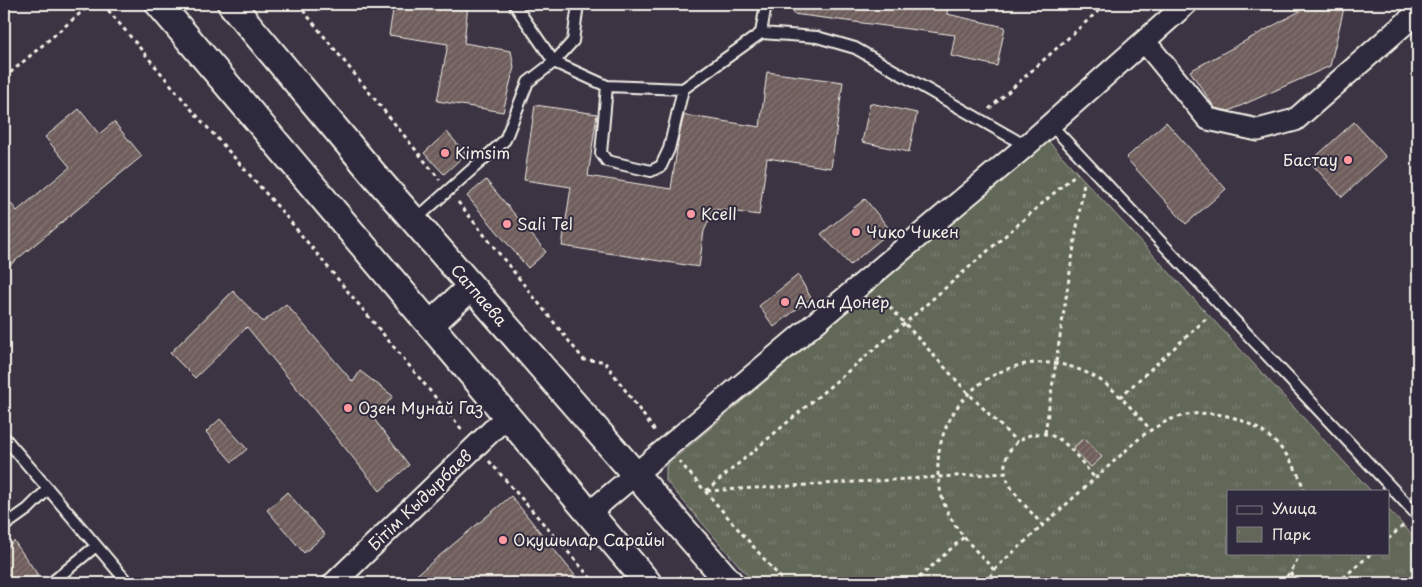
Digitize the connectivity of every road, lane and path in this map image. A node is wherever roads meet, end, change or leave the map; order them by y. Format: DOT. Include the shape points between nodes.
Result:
graph roads {
  1 [pos="91,4"];
  2 [pos="104,4"];
  3 [pos="159,4"];
  4 [pos="231,4"];
  5 [pos="298,4"];
  6 [pos="514,4"];
  7 [pos="578,4"];
  8 [pos="766,4"];
  9 [pos="1106,4"];
  10 [pos="1186,4"];
  11 [pos="1418,12"];
  12 [pos="761,33"];
  13 [pos="1144,42"];
  14 [pos="554,62"];
  15 [pos="4,78"];
  16 [pos="606,86"];
  17 [pos="683,90"];
  18 [pos="978,119"];
  19 [pos="1050,124"];
  20 [pos="1026,146"];
  21 [pos="1087,164"];
  22 [pos="448,191"];
  23 [pos="414,221"];
  24 [pos="866,280"];
  25 [pos="471,287"];
  26 [pos="1208,317"];
  27 [pos="904,324"];
  28 [pos="430,325"];
  29 [pos="1056,364"];
  30 [pos="968,393"];
  31 [pos="1120,397"];
  32 [pos="507,416"];
  33 [pos="1151,430"];
  34 [pos="1045,433"];
  35 [pos="4,437"];
  36 [pos="1016,442"];
  37 [pos="476,446"];
  38 [pos="667,447"];
  39 [pos="1006,473"];
  40 [pos="635,474"];
  41 [pos="938,476"];
  42 [pos="1095,478"];
  43 [pos="48,489"];
  44 [pos="1304,490"];
  45 [pos="706,491"];
  46 [pos="589,513"];
  47 [pos="1418,516"];
  48 [pos="1404,525"];
  49 [pos="4,526"];
  50 [pos="1043,526"];
  51 [pos="964,537"];
  52 [pos="1390,537"];
  53 [pos="96,546"];
  54 [pos="1300,554"];
  55 [pos="1371,554"];
  56 [pos="994,570"];
  57 [pos="1290,573"];
  58 [pos="51,583"];
  59 [pos="128,583"];
  60 [pos="334,583"];
  61 [pos="595,583"];
  62 [pos="648,583"];
  63 [pos="730,583"];
  64 [pos="785,583"];
  65 [pos="913,583"];
  66 [pos="985,583"];
  67 [pos="1282,583"];
  68 [pos="1299,583"];
  69 [pos="1338,583"];
  1 -- 15 [label="path"];
  2 -- 37 [label="path" via="279,208"];
  3 -- 28 [label="street"];
  4 -- 23 [label="street, Сатпаева"];
  5 -- 22 [label="path"];
  6 -- 14 [label="lane"];
  7 -- 14 [label="lane" via="573,41"];
  8 -- 12 [label="lane"];
  9 -- 18 [label="path"];
  10 -- 13 [label="street"];
  11 -- 13 [label="street" via="1296,120 1258,130 1208,119"];
  12 -- 17 [label="lane"];
  12 -- 18 [label="lane" via="817,37 855,48"];
  13 -- 19 [label="street"];
  14 -- 16 [label="lane"];
  14 -- 22 [label="lane" via="528,82 505,140"];
  16 -- 17 [label="lane"];
  16 -- 17 [label="lane" via="601,152 608,161 651,171 661,166 669,149"];
  18 -- 20 [label="lane"];
  19 -- 20 [label="street"];
  19 -- 21 [label="lane"];
  20 -- 24 [label="street"];
  21 -- 27 [label="path"];
  21 -- 29 [label="path"];
  21 -- 47 [label="lane"];
  22 -- 23 [label="lane"];
  22 -- 38 [label="path" via="584,360 604,361"];
  23 -- 25 [label="street, Сатпаева"];
  24 -- 27 [label="path"];
  24 -- 38 [label="street"];
  25 -- 28 [label="street"];
  25 -- 40 [label="street, Сатпаева"];
  26 -- 31 [label="path"];
  27 -- 30 [label="path"];
  27 -- 45 [label="path"];
  28 -- 32 [label="street"];
  29 -- 30 [label="path" via="1028,363 1011,367"];
  29 -- 31 [label="path" via="1093,376"];
  29 -- 34 [label="path"];
  30 -- 36 [label="path"];
  30 -- 41 [label="path" via="949,419 943,434"];
  31 -- 33 [label="path"];
  32 -- 37 [label="street, Бiтiм Кыдырбаев"];
  32 -- 46 [label="street"];
  33 -- 42 [label="path"];
  33 -- 44 [label="path" via="1172,419 1189,415 1215,414 1241,420 1257,427 1284,450 1294,464"];
  34 -- 36 [label="path" via="1033,433"];
  34 -- 42 [label="path" via="1065,444"];
  35 -- 43 [label="lane"];
  36 -- 39 [label="path" via="1008,454"];
  37 -- 60 [label="street, Бiтiм Кыдырбаев"];
  37 -- 61 [label="path"];
  38 -- 40 [label="street"];
  38 -- 45 [label="path"];
  39 -- 41 [label="path"];
  39 -- 50 [label="path" via="1012,488"];
  40 -- 46 [label="street"];
  40 -- 63 [label="street, Сатпаева"];
  41 -- 45 [label="path"];
  41 -- 51 [label="path" via="948,513"];
  42 -- 50 [label="path"];
  43 -- 49 [label="lane"];
  43 -- 53 [label="lane"];
  45 -- 64 [label="path"];
  46 -- 62 [label="street"];
  48 -- 52 [label="path"];
  50 -- 56 [label="path"];
  51 -- 56 [label="path"];
  51 -- 65 [label="path"];
  53 -- 58 [label="lane"];
  53 -- 59 [label="lane"];
  54 -- 57 [label="path"];
  55 -- 69 [label="path"];
  56 -- 66 [label="path"];
  57 -- 67 [label="path"];
  57 -- 68 [label="path"];
}
